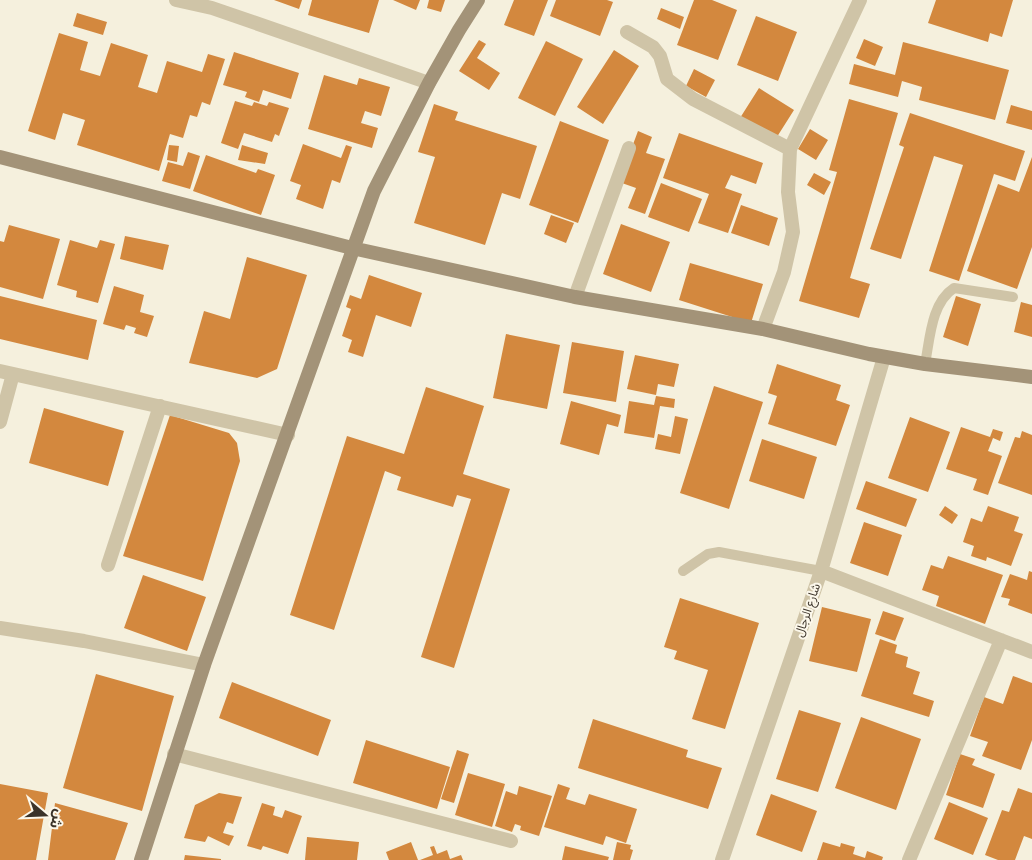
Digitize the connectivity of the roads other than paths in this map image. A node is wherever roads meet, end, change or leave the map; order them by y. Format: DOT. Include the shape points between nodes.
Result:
graph roads {
  1 [pos="176,0"];
  2 [pos="478,0"];
  3 [pos="860,0"];
  4 [pos="627,32"];
  5 [pos="430,83"];
  6 [pos="629,148"];
  7 [pos="790,150"];
  8 [pos="0,157"];
  9 [pos="352,248"];
  10 [pos="575,297"];
  11 [pos="1013,297"];
  12 [pos="763,329"];
  13 [pos="884,357"];
  14 [pos="925,364"];
  15 [pos="7,372"];
  16 [pos="1032,377"];
  17 [pos="160,406"];
  18 [pos="0,422"];
  19 [pos="288,435"];
  20 [pos="108,564"];
  21 [pos="683,572"];
  22 [pos="821,572"];
  23 [pos="0,628"];
  24 [pos="1001,640"];
  25 [pos="1032,652"];
  26 [pos="204,665"];
  27 [pos="174,754"];
  28 [pos="511,841"];
  29 [pos="141,860"];
  30 [pos="722,860"];
  31 [pos="909,860"];
  1 -- 5 [label="street" via="212,8"];
  2 -- 5 [label="main road"];
  3 -- 7 [label="street"];
  4 -- 7 [label="street" via="653,47 660,56 667,79 693,99"];
  5 -- 9 [label="main road" via="374,191"];
  6 -- 10 [label="street"];
  7 -- 12 [label="street" via="788,192 793,232 784,272"];
  8 -- 9 [label="main road"];
  9 -- 10 [label="main road"];
  9 -- 19 [label="main road"];
  10 -- 12 [label="main road"];
  11 -- 14 [label="lane" via="954,288 944,294 935,313"];
  12 -- 13 [label="main road"];
  13 -- 14 [label="main road"];
  13 -- 22 [label="street, شارع الرجال"];
  14 -- 16 [label="main road"];
  15 -- 17 [label="street"];
  15 -- 18 [label="street"];
  17 -- 19 [label="street"];
  17 -- 20 [label="street"];
  19 -- 26 [label="main road"];
  21 -- 22 [label="lane" via="708,554 719,552"];
  22 -- 24 [label="street"];
  22 -- 30 [label="street, شارع الرجال"];
  23 -- 26 [label="street"];
  24 -- 25 [label="street"];
  24 -- 31 [label="street"];
  26 -- 27 [label="main road"];
  27 -- 28 [label="street"];
  27 -- 29 [label="main road"];
}
